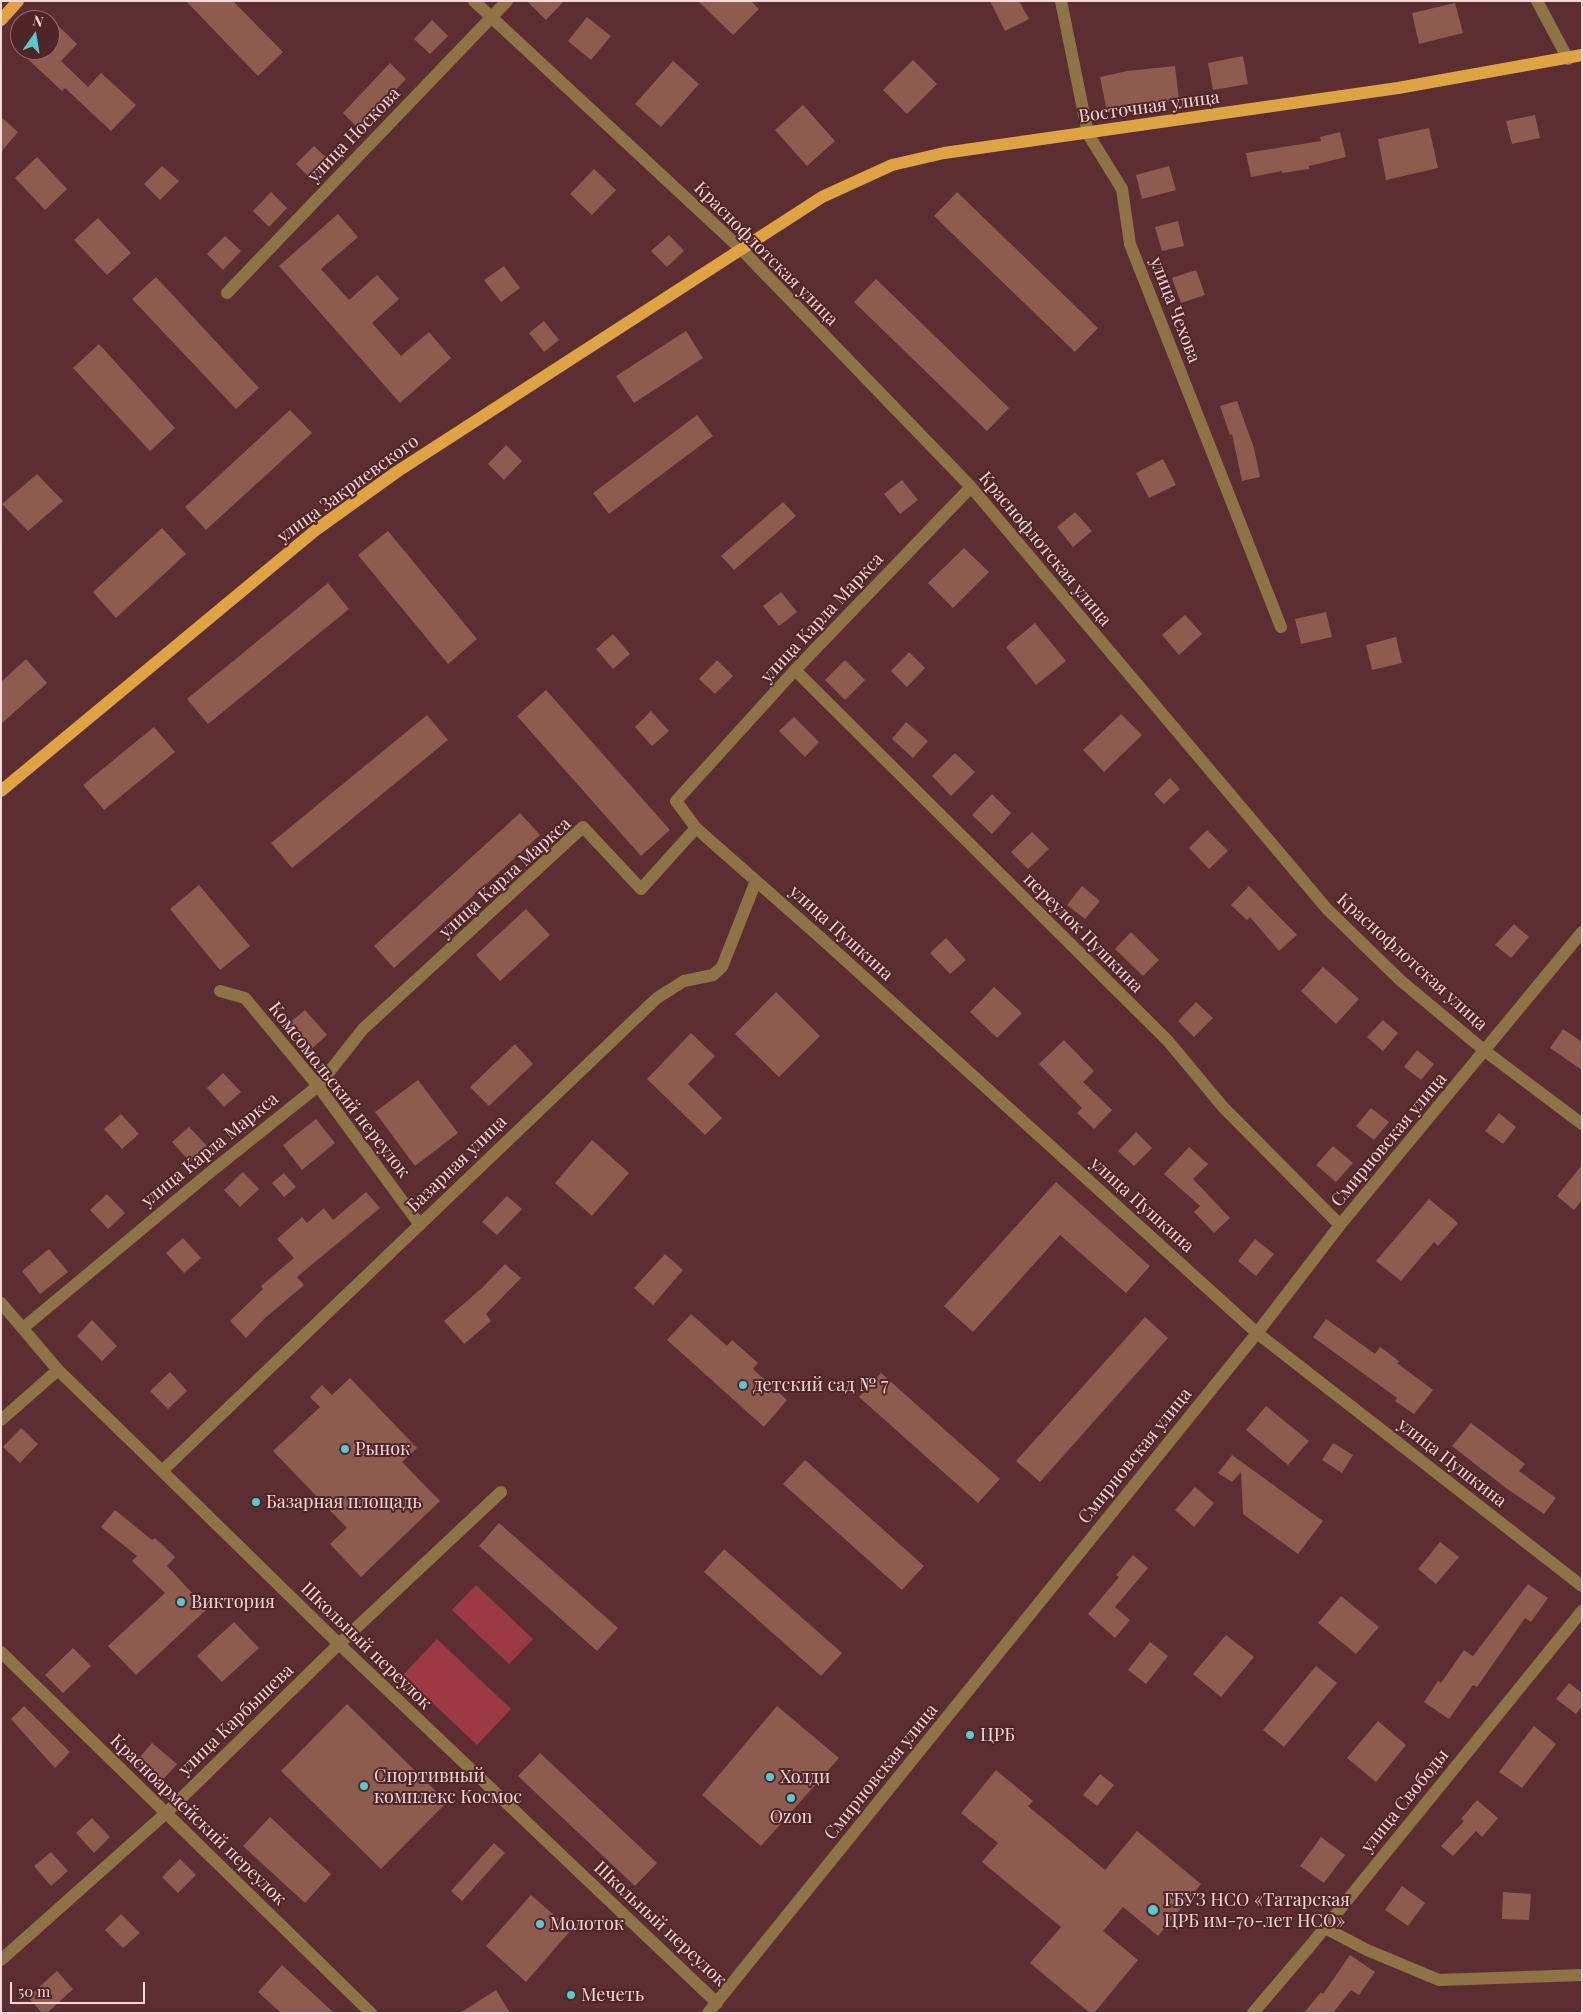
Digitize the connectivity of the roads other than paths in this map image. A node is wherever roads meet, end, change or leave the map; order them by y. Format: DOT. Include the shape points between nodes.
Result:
graph roads {
  1 [pos="18,1"];
  2 [pos="474,1"];
  3 [pos="507,1"];
  4 [pos="1061,1"];
  5 [pos="1537,1"];
  6 [pos="492,18"];
  7 [pos="1,20"];
  8 [pos="1582,55"];
  9 [pos="1568,59"];
  10 [pos="1088,134"];
  11 [pos="742,250"];
  12 [pos="227,293"];
  13 [pos="971,487"];
  14 [pos="1281,627"];
  15 [pos="795,670"];
  16 [pos="1,792"];
  17 [pos="696,828"];
  18 [pos="756,881"];
  19 [pos="1582,932"];
  20 [pos="220,991"];
  21 [pos="1485,1051"];
  22 [pos="318,1086"];
  23 [pos="1582,1124"];
  24 [pos="420,1225"];
  25 [pos="1340,1226"];
  26 [pos="1,1303"];
  27 [pos="23,1328"];
  28 [pos="1257,1333"];
  29 [pos="58,1370"];
  30 [pos="1,1420"];
  31 [pos="162,1471"];
  32 [pos="501,1492"];
  33 [pos="1582,1586"];
  34 [pos="1582,1611"];
  35 [pos="339,1644"];
  36 [pos="1,1652"];
  37 [pos="165,1814"];
  38 [pos="1325,1928"];
  39 [pos="1,1960"];
  40 [pos="1582,1975"];
  41 [pos="717,2003"];
  42 [pos="371,2013"];
  43 [pos="708,2013"];
  44 [pos="1253,2013"];
  1 -- 7 [label="main road"];
  2 -- 6 [label="street, Краснофлотская улица"];
  3 -- 6 [label="street, улица Носкова"];
  4 -- 10 [label="street, улица Чехова"];
  5 -- 9 [label="street"];
  6 -- 11 [label="street, Краснофлотская улица"];
  6 -- 12 [label="street, улица Носкова"];
  8 -- 9 [label="main road, Восточная улица"];
  9 -- 10 [label="main road, Восточная улица"];
  10 -- 11 [label="main road, Восточная улица" via="944,153 892,165 822,197"];
  10 -- 14 [label="street, улица Чехова" via="1122,189 1130,244"];
  11 -- 13 [label="street, Краснофлотская улица"];
  11 -- 16 [label="main road, улица Закриевского" via="398,471 317,529"];
  13 -- 15 [label="street, улица Карла Маркса"];
  13 -- 21 [label="street, Краснофлотская улица" via="1327,909 1400,980"];
  15 -- 17 [label="street, улица Карла Маркса" via="676,801"];
  15 -- 25 [label="street, переулок Пушкина" via="1168,1041 1223,1107"];
  17 -- 18 [label="street, улица Пушкина"];
  17 -- 22 [label="street, улица Карла Маркса" via="641,889 583,827 363,1029"];
  18 -- 24 [label="street, Базарная улица" via="722,967 714,975 684,981 657,998"];
  18 -- 28 [label="street, улица Пушкина"];
  19 -- 21 [label="street, Смирновская улица"];
  20 -- 22 [label="street, Комсомольский переулок" via="245,998"];
  21 -- 23 [label="street, Краснофлотская улица"];
  21 -- 25 [label="street, Смирновская улица"];
  22 -- 24 [label="street, Комсомольский переулок"];
  22 -- 27 [label="street, улица Карла Маркса"];
  24 -- 31 [label="street, Базарная улица"];
  25 -- 28 [label="street, Смирновская улица"];
  26 -- 27 [label="street, Школьный переулок"];
  27 -- 29 [label="street, Школьный переулок"];
  28 -- 33 [label="street, улица Пушкина"];
  28 -- 41 [label="street, Смирновская улица"];
  29 -- 30 [label="street"];
  29 -- 31 [label="street, Школьный переулок"];
  31 -- 35 [label="street, Школьный переулок"];
  32 -- 35 [label="street, улица Карбышева"];
  34 -- 38 [label="street, улица Свободы"];
  35 -- 37 [label="street, улица Карбышева"];
  35 -- 41 [label="street, Школьный переулок"];
  36 -- 37 [label="street, Красноармейский переулок"];
  37 -- 39 [label="street, улица Карбышева"];
  37 -- 42 [label="street, Красноармейский переулок"];
  38 -- 40 [label="street" via="1367,1950 1439,1980"];
  38 -- 44 [label="street, улица Свободы"];
  41 -- 43 [label="street, Смирновская улица"];
}
